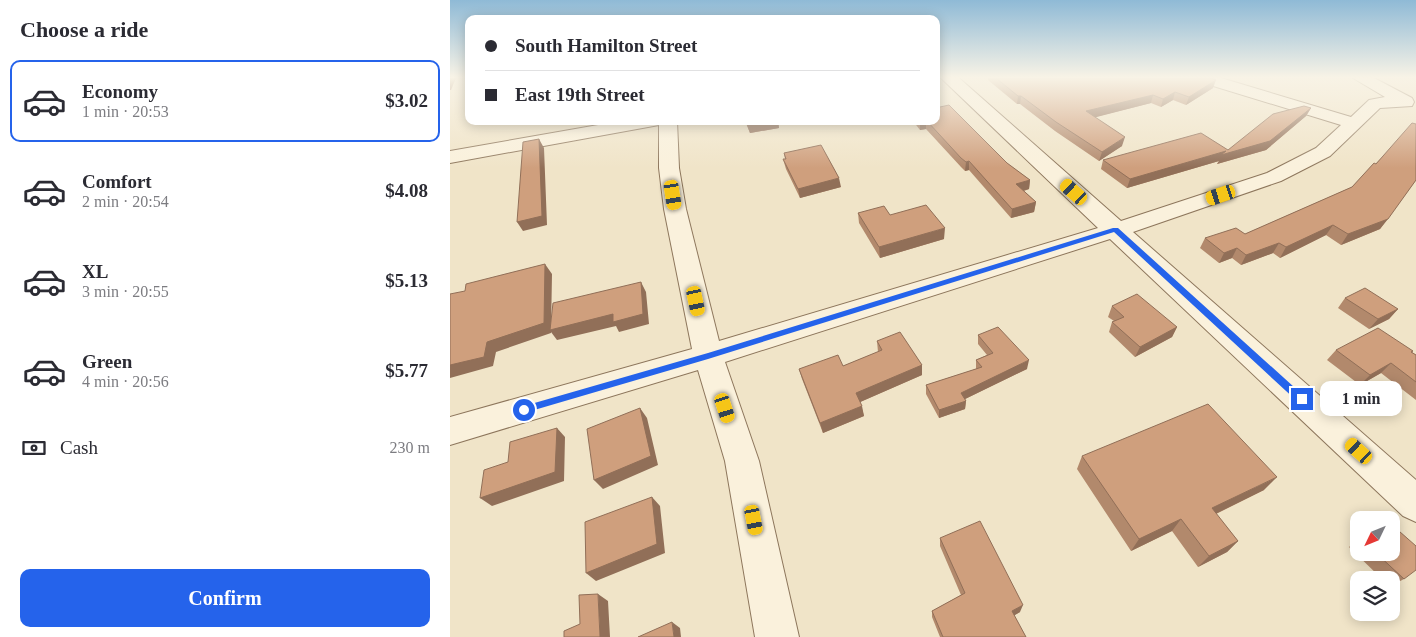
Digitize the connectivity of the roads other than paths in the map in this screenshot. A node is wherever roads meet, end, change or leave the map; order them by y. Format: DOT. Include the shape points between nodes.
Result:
graph roads {
  1 [pos="982,108"];
  2 [pos="1301,108"];
  3 [pos="1371,108"];
  4 [pos="1355,124"];
  5 [pos="630,125"];
  6 [pos="668,125"];
  7 [pos="450,157"];
  8 [pos="1116,230"];
  9 [pos="708,356"];
  10 [pos="450,431"];
  11 [pos="1416,504"];
  12 [pos="777,637"];
  1 -- 8 [label="street"];
  2 -- 4 [label="street"];
  3 -- 4 [label="street"];
  4 -- 8 [label="street" via="1323,152 1274,178"];
  5 -- 7 [label="street"];
  6 -- 9 [label="street" via="669,168 676,209"];
  8 -- 9 [label="street"];
  8 -- 11 [label="street"];
  9 -- 10 [label="street"];
  9 -- 12 [label="street" via="742,461"];
}
